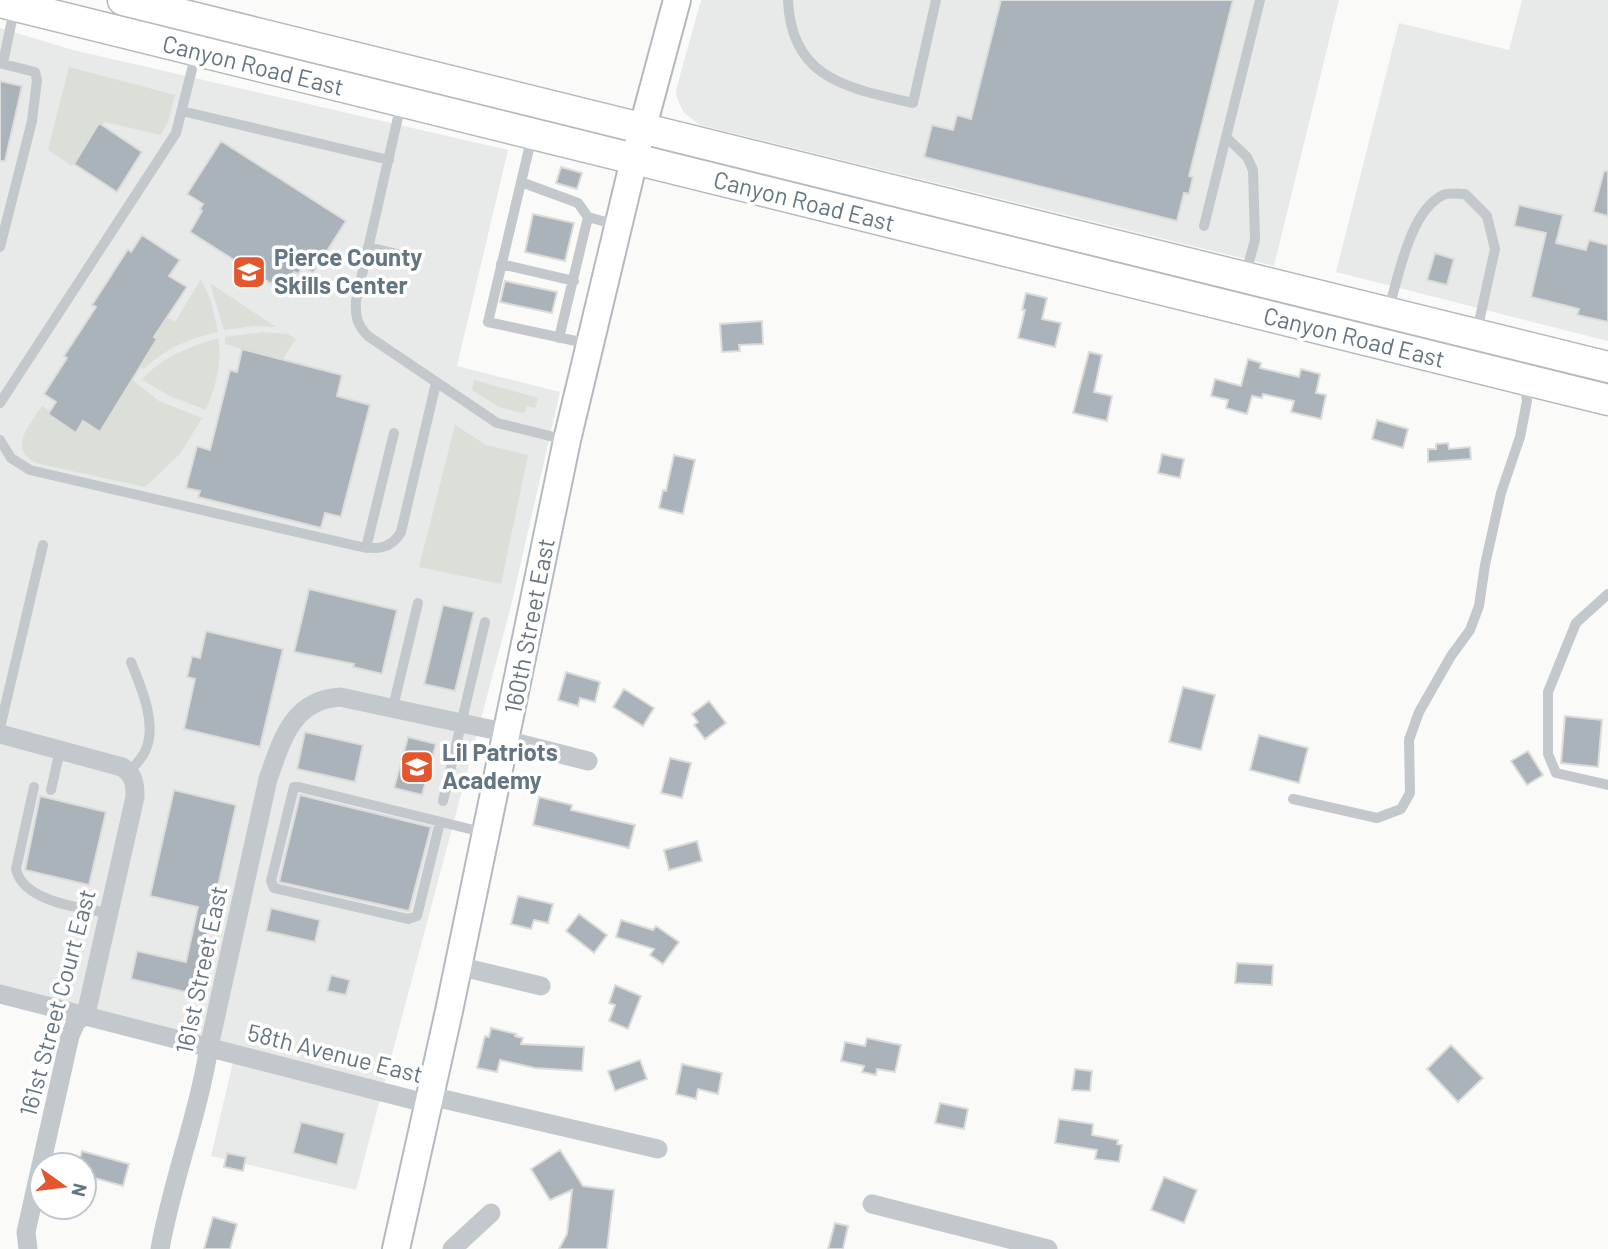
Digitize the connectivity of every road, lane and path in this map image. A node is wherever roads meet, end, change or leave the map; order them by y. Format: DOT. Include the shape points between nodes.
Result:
graph roads {
  1 [pos="123,0"];
  2 [pos="677,0"];
  3 [pos="788,0"];
  4 [pos="936,0"];
  5 [pos="1261,0"];
  6 [pos="7,4"];
  7 [pos="196,52"];
  8 [pos="2,63"];
  9 [pos="402,103"];
  10 [pos="182,111"];
  11 [pos="642,127"];
  12 [pos="532,135"];
  13 [pos="1226,137"];
  14 [pos="388,160"];
  15 [pos="634,160"];
  16 [pos="520,182"];
  17 [pos="588,217"];
  18 [pos="618,225"];
  19 [pos="1204,226"];
  20 [pos="0,247"];
  21 [pos="369,247"];
  22 [pos="414,258"];
  23 [pos="501,264"];
  24 [pos="1244,277"];
  25 [pos="574,281"];
  26 [pos="1387,313"];
  27 [pos="1476,335"];
  28 [pos="559,338"];
  29 [pos="590,344"];
  30 [pos="1608,367"];
  31 [pos="1524,379"];
  32 [pos="436,383"];
  33 [pos="1608,400"];
  34 [pos="0,404"];
  35 [pos="394,433"];
  36 [pos="0,440"];
  37 [pos="567,440"];
  38 [pos="43,545"];
  39 [pos="366,548"];
  40 [pos="1608,594"];
  41 [pos="418,603"];
  42 [pos="485,622"];
  43 [pos="131,662"];
  44 [pos="393,707"];
  45 [pos="461,722"];
  46 [pos="0,727"];
  47 [pos="0,734"];
  48 [pos="507,736"];
  49 [pos="61,749"];
  50 [pos="588,761"];
  51 [pos="130,772"];
  52 [pos="1608,785"];
  53 [pos="34,787"];
  54 [pos="51,790"];
  55 [pos="1293,799"];
  56 [pos="443,801"];
  57 [pos="440,822"];
  58 [pos="486,833"];
  59 [pos="109,913"];
  60 [pos="458,966"];
  61 [pos="541,986"];
  62 [pos="0,994"];
  63 [pos="86,1014"];
  64 [pos="209,1047"];
  65 [pos="429,1104"];
  66 [pos="658,1149"];
  67 [pos="872,1204"];
  68 [pos="491,1213"];
  69 [pos="1005,1243"];
  70 [pos="28,1249"];
  71 [pos="160,1249"];
  72 [pos="396,1249"];
  73 [pos="452,1249"];
  74 [pos="1048,1249"];
  1 -- 11 [label="main road, Canyon Road East"];
  2 -- 11 [label="main road, 160th Street East"];
  3 -- 4 [label="lane" via="795,38 819,71 844,86 913,103"];
  5 -- 13 [label="lane"];
  6 -- 7 [label="main road, Canyon Road East"];
  6 -- 8 [label="lane"];
  7 -- 9 [label="main road, Canyon Road East"];
  7 -- 10 [label="lane"];
  8 -- 20 [label="lane" via="36,72 37,80 32,121"];
  9 -- 12 [label="main road, Canyon Road East"];
  9 -- 14 [label="lane"];
  10 -- 14 [label="lane"];
  10 -- 34 [label="lane" via="176,133"];
  11 -- 15 [label="main road, 160th Street East"];
  11 -- 24 [label="main road, Canyon Road East"];
  12 -- 15 [label="main road, Canyon Road East"];
  12 -- 16 [label="lane"];
  13 -- 19 [label="lane"];
  13 -- 24 [label="lane" via="1247,157 1253,170 1255,240"];
  14 -- 21 [label="lane"];
  15 -- 18 [label="main road, 160th Street East"];
  15 -- 31 [label="main road, Canyon Road East"];
  16 -- 17 [label="lane" via="578,203"];
  16 -- 23 [label="lane"];
  17 -- 18 [label="lane"];
  17 -- 25 [label="lane"];
  18 -- 29 [label="main road, 160th Street East"];
  21 -- 22 [label="lane"];
  21 -- 32 [label="lane" via="356,301 359,327"];
  23 -- 25 [label="lane"];
  23 -- 28 [label="lane" via="488,322"];
  24 -- 26 [label="main road, Canyon Road East"];
  25 -- 28 [label="lane"];
  26 -- 27 [label="main road, Canyon Road East"];
  26 -- 27 [label="lane" via="1411,234 1429,205 1445,194 1465,194 1487,216 1495,249"];
  27 -- 30 [label="main road, Canyon Road East"];
  28 -- 29 [label="lane"];
  29 -- 37 [label="main road, 160th Street East"];
  31 -- 33 [label="main road, Canyon Road East"];
  31 -- 55 [label="lane" via="1527,401 1520,438 1501,494 1479,606 1470,630 1419,712 1409,740 1410,793 1401,810 1377,818"];
  32 -- 37 [label="lane" via="497,423"];
  32 -- 39 [label="lane" via="401,532 392,544"];
  35 -- 39 [label="lane"];
  36 -- 39 [label="lane" via="11,458 30,470"];
  37 -- 48 [label="main road, 160th Street East"];
  38 -- 46 [label="lane"];
  40 -- 52 [label="lane" via="1576,623 1548,692 1548,754 1556,773"];
  41 -- 44 [label="lane"];
  42 -- 45 [label="lane"];
  43 -- 51 [label="lane" via="144,694 149,728 147,748"];
  44 -- 45 [label="street"];
  44 -- 64 [label="street, 161st Street East" via="324,698 306,707 282,742 268,779"];
  45 -- 48 [label="street"];
  45 -- 56 [label="lane"];
  47 -- 49 [label="street"];
  48 -- 50 [label="street"];
  48 -- 58 [label="main road, 160th Street East"];
  49 -- 51 [label="street"];
  49 -- 54 [label="lane"];
  51 -- 59 [label="street, 161st Street Court East" via="135,797"];
  53 -- 59 [label="lane" via="16,869 18,878 39,895"];
  57 -- 57 [label="lane" via="294,787 272,885 414,918"];
  57 -- 58 [label="lane"];
  58 -- 60 [label="main road, 160th Street East"];
  59 -- 63 [label="street, 161st Street Court East"];
  60 -- 61 [label="street"];
  60 -- 65 [label="main road, 160th Street East"];
  62 -- 63 [label="street, 58th Avenue East"];
  63 -- 64 [label="street, 58th Avenue East"];
  63 -- 70 [label="street, 161st Street Court East" via="70,1036 26,1232"];
  64 -- 65 [label="street, 58th Avenue East"];
  64 -- 71 [label="street, 161st Street East"];
  65 -- 66 [label="street, 58th Avenue East" via="438,1098"];
  65 -- 72 [label="main road, 160th Street East"];
  67 -- 69 [label="street"];
  68 -- 73 [label="street"];
  69 -- 74 [label="street"];
}
